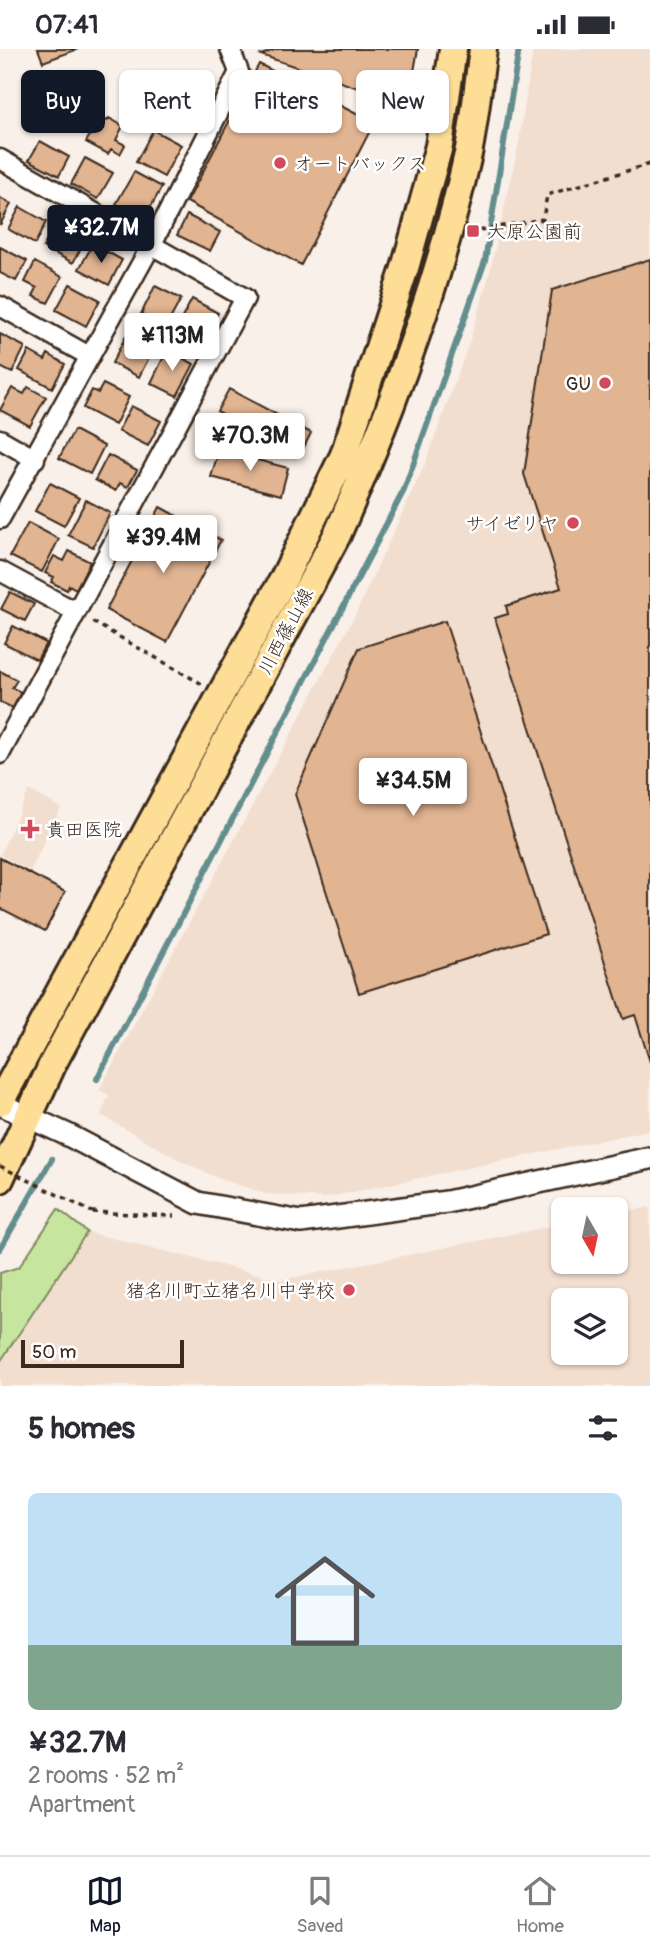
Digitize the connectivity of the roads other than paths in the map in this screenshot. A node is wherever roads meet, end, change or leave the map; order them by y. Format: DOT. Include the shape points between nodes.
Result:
graph roads {
  1 [pos="230,49"];
  2 [pos="453,49"];
  3 [pos="483,49"];
  4 [pos="0,159"];
  5 [pos="152,244"];
  6 [pos="0,306"];
  7 [pos="89,356"];
  8 [pos="0,439"];
  9 [pos="35,459"];
  10 [pos="0,519"];
  11 [pos="0,571"];
  12 [pos="76,612"];
  13 [pos="0,754"];
  14 [pos="0,1103"];
  15 [pos="32,1117"];
  16 [pos="650,1157"];
  17 [pos="0,1179"];
  1 -- 5 [label="street" via="239,72"];
  2 -- 14 [label="main road, 川西篠山線" via="439,146 344,455 284,578"];
  3 -- 15 [label="main road, 川西篠山線" via="468,153 432,290 368,465 337,535 54,1061"];
  4 -- 5 [label="street"];
  5 -- 7 [label="street"];
  5 -- 12 [label="street" via="245,298"];
  6 -- 7 [label="street"];
  7 -- 9 [label="street"];
  8 -- 9 [label="street"];
  9 -- 10 [label="street"];
  11 -- 12 [label="street"];
  12 -- 13 [label="street"];
  14 -- 15 [label="street"];
  15 -- 16 [label="street" via="198,1203 301,1222 447,1202"];
  15 -- 17 [label="main road, 川西篠山線"];
}
